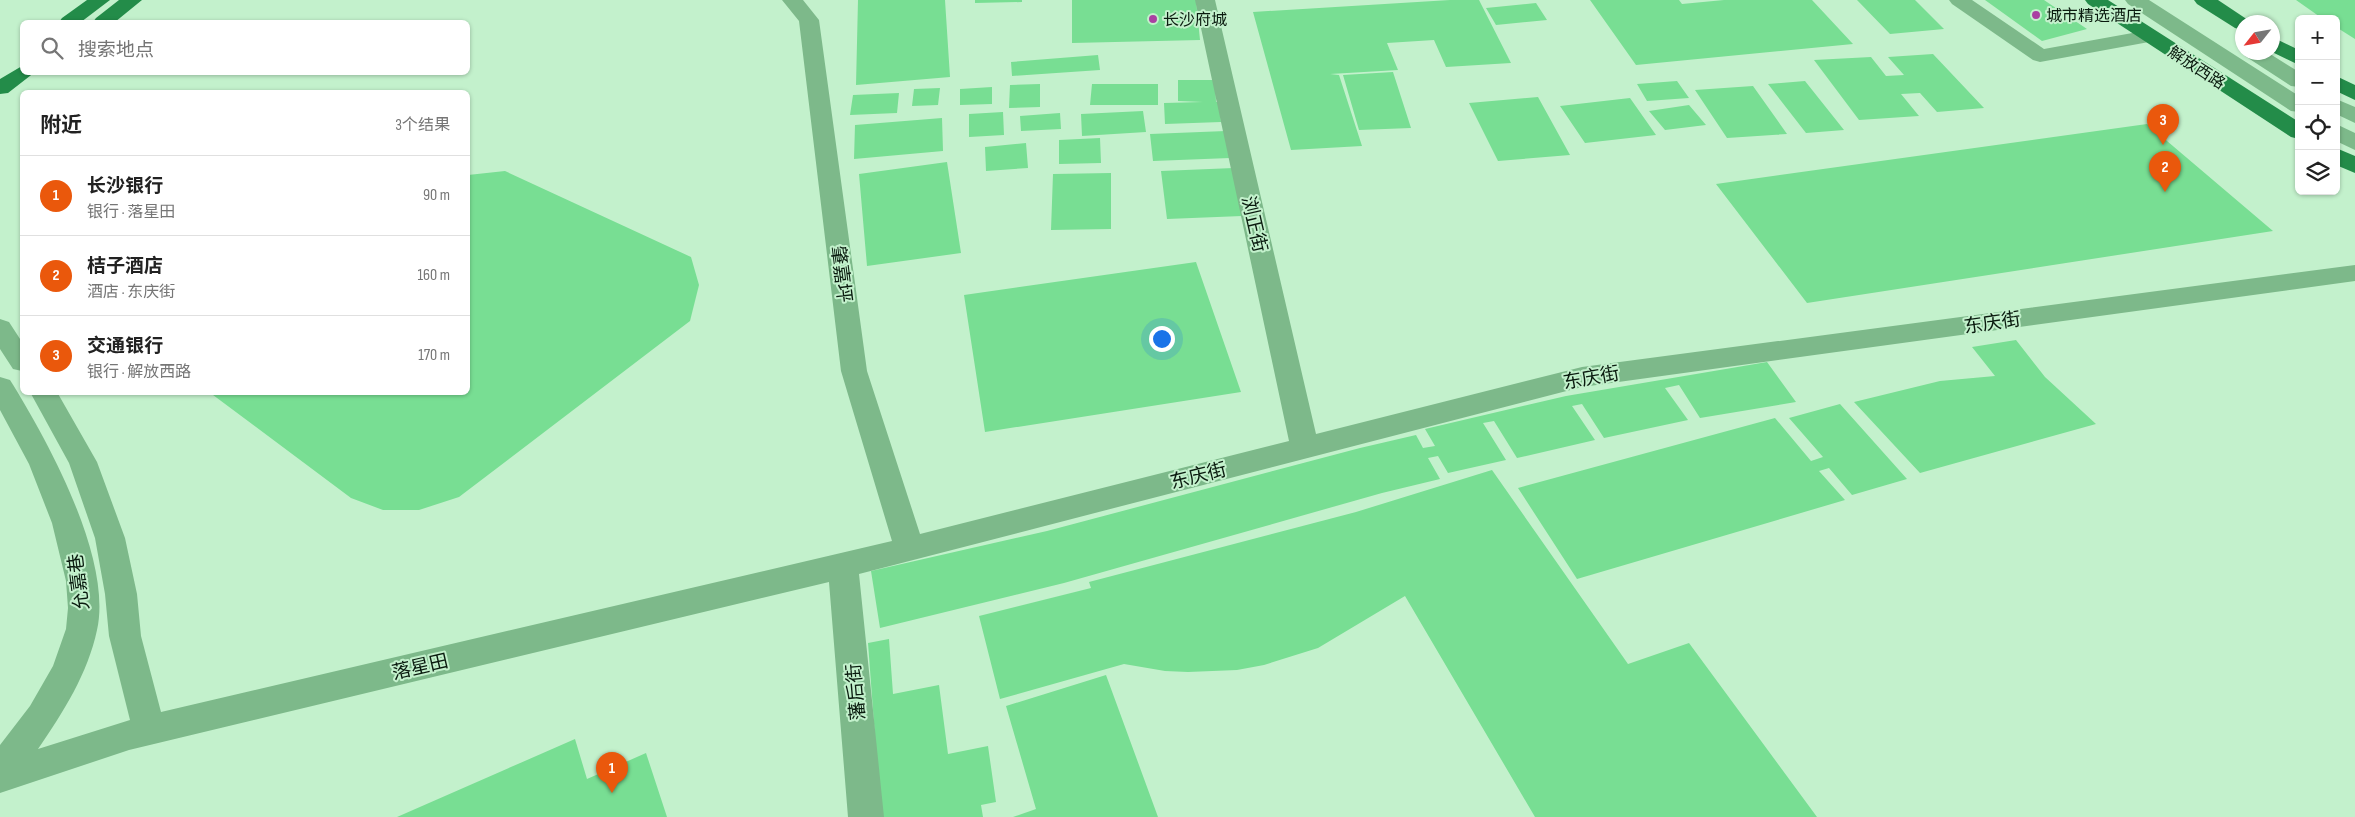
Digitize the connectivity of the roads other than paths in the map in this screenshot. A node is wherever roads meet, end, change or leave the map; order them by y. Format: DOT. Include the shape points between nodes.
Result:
graph roads {
  1 [pos="100,0"];
  2 [pos="132,0"];
  3 [pos="792,0"];
  4 [pos="1205,0"];
  5 [pos="1959,0"];
  6 [pos="2095,0"];
  7 [pos="2135,0"];
  8 [pos="2168,0"];
  9 [pos="2204,0"];
  10 [pos="72,20"];
  11 [pos="106,20"];
  12 [pos="2235,33"];
  13 [pos="2149,36"];
  14 [pos="2235,38"];
  15 [pos="2280,48"];
  16 [pos="20,53"];
  17 [pos="2295,57"];
  18 [pos="2269,60"];
  19 [pos="0,66"];
  20 [pos="21,75"];
  21 [pos="2295,78"];
  22 [pos="2340,85"];
  23 [pos="0,88"];
  24 [pos="2355,94"];
  25 [pos="2297,105"];
  26 [pos="2340,107"];
  27 [pos="2355,116"];
  28 [pos="2295,129"];
  29 [pos="2340,134"];
  30 [pos="2355,143"];
  31 [pos="2340,157"];
  32 [pos="2355,166"];
  33 [pos="2355,273"];
  34 [pos="0,328"];
  35 [pos="20,359"];
  36 [pos="0,387"];
  37 [pos="45,395"];
  38 [pos="1306,448"];
  39 [pos="909,548"];
  40 [pos="843,566"];
  41 [pos="150,730"];
  42 [pos="0,771"];
  43 [pos="0,777"];
  44 [pos="866,817"];
  1 -- 10 [label="main road"];
  2 -- 11 [label="main road"];
  3 -- 39 [label="street, 肇嘉坪" via="809,20 854,371"];
  4 -- 38 [label="street, 浏正街"];
  5 -- 13 [label="street" via="2040,56"];
  6 -- 13 [label="main road, 解放西路"];
  7 -- 25 [label="street, 解放西路"];
  8 -- 14 [label="street"];
  9 -- 12 [label="main road"];
  13 -- 28 [label="main road, 解放西路"];
  15 -- 17 [label="main road"];
  16 -- 19 [label="main road"];
  18 -- 21 [label="street"];
  20 -- 23 [label="main road"];
  22 -- 24 [label="main road"];
  26 -- 27 [label="street"];
  29 -- 30 [label="street"];
  31 -- 32 [label="main road"];
  33 -- 38 [label="street, 东庆街" via="1582,377"];
  34 -- 35 [label="street"];
  36 -- 42 [label="street, 允嘉巷" via="49,477 76,553 84,609 77,646 54,698"];
  37 -- 41 [label="street, 允嘉巷" via="83,462 110,538 125,636"];
  38 -- 39 [label="street, 东庆街"];
  39 -- 40 [label="street, 东庆街"];
  40 -- 41 [label="street, 落星田"];
  40 -- 44 [label="street, 藩后街"];
  41 -- 43 [label="street, 落星田"];
}
